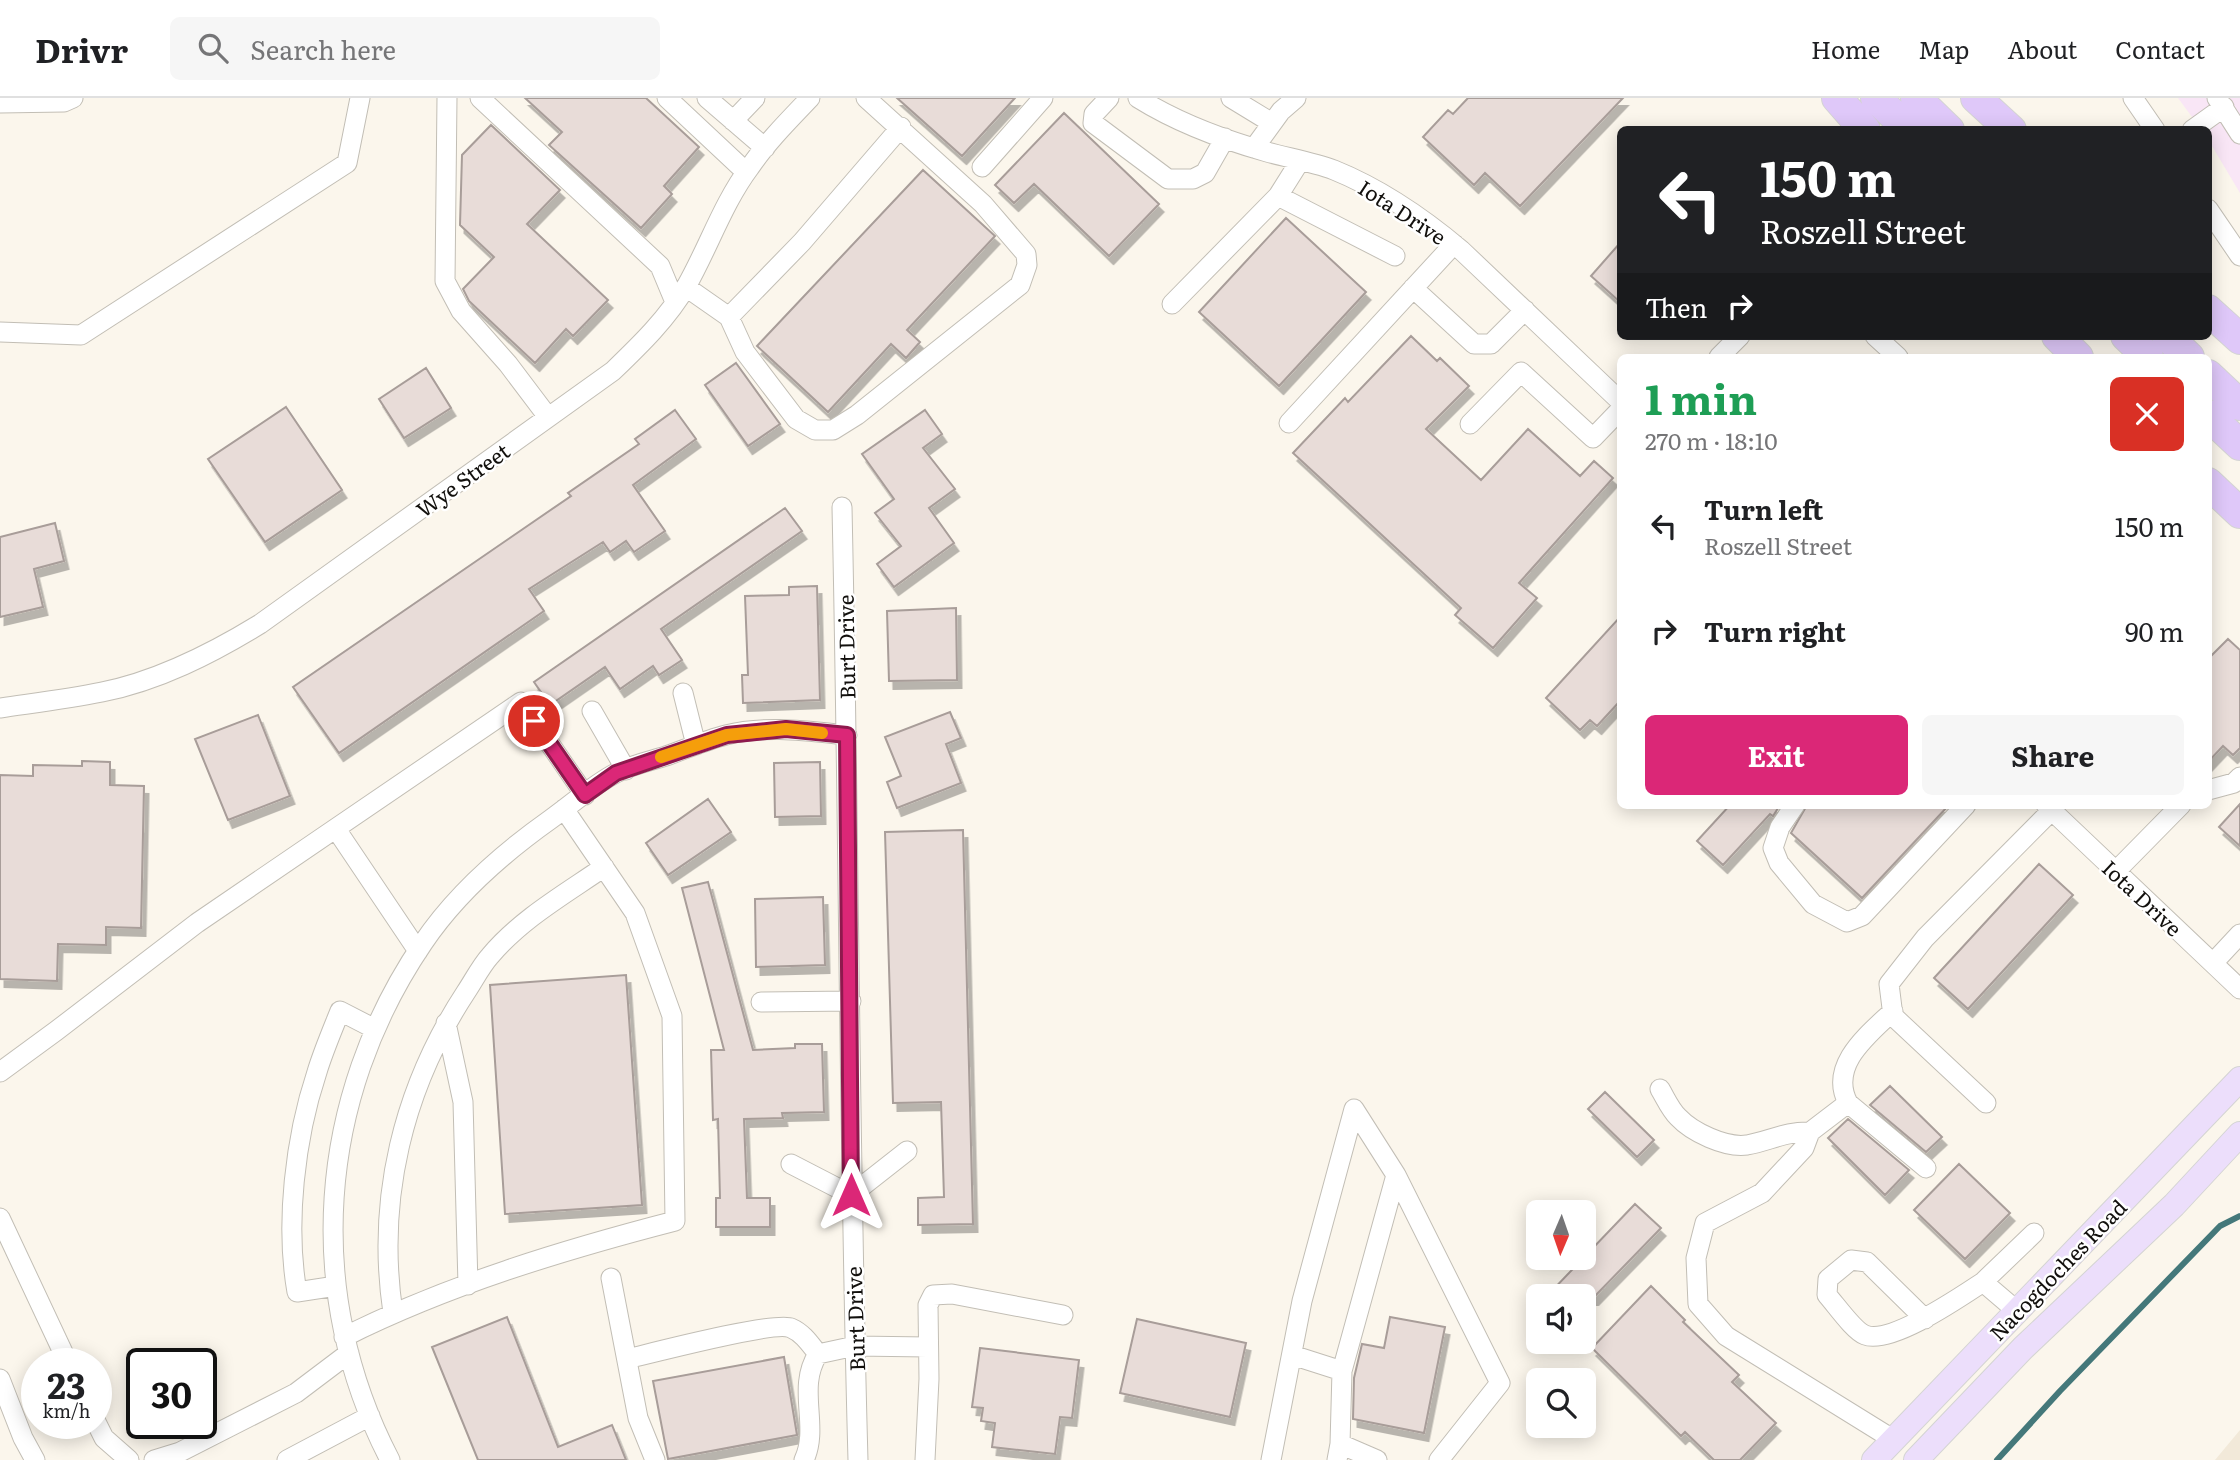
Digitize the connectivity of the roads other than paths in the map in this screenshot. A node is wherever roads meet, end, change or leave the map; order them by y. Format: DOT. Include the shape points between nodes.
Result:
graph roads {
  1 [pos="73,98"];
  2 [pos="360,98"];
  3 [pos="447,98"];
  4 [pos="480,98"];
  5 [pos="667,98"];
  6 [pos="707,98"];
  7 [pos="755,98"];
  8 [pos="810,98"];
  9 [pos="866,98"];
  10 [pos="1043,98"];
  11 [pos="1109,98"];
  12 [pos="1138,98"];
  13 [pos="1231,98"];
  14 [pos="1296,98"];
  15 [pos="1837,98"];
  16 [pos="1876,98"];
  17 [pos="1916,98"];
  18 [pos="1976,98"];
  19 [pos="2133,98"];
  20 [pos="2221,102"];
  21 [pos="0,103"];
  22 [pos="733,121"];
  23 [pos="1272,123"];
  24 [pos="1862,126"];
  25 [pos="1905,126"];
  26 [pos="1945,126"];
  27 [pos="2007,126"];
  28 [pos="2152,126"];
  29 [pos="2196,126"];
  30 [pos="901,127"];
  31 [pos="2240,134"];
  32 [pos="1225,138"];
  33 [pos="765,148"];
  34 [pos="1254,148"];
  35 [pos="1300,161"];
  36 [pos="982,167"];
  37 [pos="746,172"];
  38 [pos="1278,196"];
  39 [pos="2212,215"];
  40 [pos="1454,244"];
  41 [pos="1395,256"];
  42 [pos="2240,256"];
  43 [pos="1413,288"];
  44 [pos="680,294"];
  45 [pos="1172,304"];
  46 [pos="1525,310"];
  47 [pos="2212,314"];
  48 [pos="729,317"];
  49 [pos="0,332"];
  50 [pos="2240,339"];
  51 [pos="1736,340"];
  52 [pos="1879,340"];
  53 [pos="2061,340"];
  54 [pos="2130,340"];
  55 [pos="2171,340"];
  56 [pos="1721,354"];
  57 [pos="1895,354"];
  58 [pos="2075,354"];
  59 [pos="2145,354"];
  60 [pos="2186,354"];
  61 [pos="2212,379"];
  62 [pos="1617,398"];
  63 [pos="2240,405"];
  64 [pos="1617,413"];
  65 [pos="548,417"];
  66 [pos="2212,419"];
  67 [pos="1289,423"];
  68 [pos="1470,425"];
  69 [pos="2240,445"];
  70 [pos="2212,487"];
  71 [pos="842,507"];
  72 [pos="2240,513"];
  73 [pos="683,693"];
  74 [pos="0,708"];
  75 [pos="592,711"];
  76 [pos="847,735"];
  77 [pos="696,745"];
  78 [pos="626,770"];
  79 [pos="2240,776"];
  80 [pos="2212,789"];
  81 [pos="585,795"];
  82 [pos="1792,809"];
  83 [pos="1962,809"];
  84 [pos="2048,809"];
  85 [pos="2050,809"];
  86 [pos="2177,809"];
  87 [pos="564,810"];
  88 [pos="336,829"];
  89 [pos="604,867"];
  90 [pos="2116,872"];
  91 [pos="2240,934"];
  92 [pos="418,951"];
  93 [pos="2213,963"];
  94 [pos="2240,989"];
  95 [pos="850,1001"];
  96 [pos="761,1002"];
  97 [pos="1893,1011"];
  98 [pos="446,1023"];
  99 [pos="374,1029"];
  100 [pos="0,1072"];
  101 [pos="2240,1079"];
  102 [pos="1660,1089"];
  103 [pos="1847,1103"];
  104 [pos="1986,1103"];
  105 [pos="1810,1132"];
  106 [pos="2240,1134"];
  107 [pos="907,1151"];
  108 [pos="791,1164"];
  109 [pos="1926,1168"];
  110 [pos="1396,1175"];
  111 [pos="851,1195"];
  112 [pos="0,1218"];
  113 [pos="2035,1233"];
  114 [pos="611,1278"];
  115 [pos="1983,1282"];
  116 [pos="468,1285"];
  117 [pos="336,1286"];
  118 [pos="2017,1311"];
  119 [pos="393,1312"];
  120 [pos="1063,1315"];
  121 [pos="1925,1319"];
  122 [pos="346,1345"];
  123 [pos="855,1346"];
  124 [pos="928,1347"];
  125 [pos="61,1348"];
  126 [pos="818,1354"];
  127 [pos="1292,1355"];
  128 [pos="627,1359"];
  129 [pos="1342,1371"];
  130 [pos="0,1379"];
  131 [pos="370,1416"];
  132 [pos="105,1439"];
  133 [pos="1894,1440"];
  134 [pos="1338,1452"];
  135 [pos="34,1460"];
  136 [pos="129,1460"];
  137 [pos="154,1460"];
  138 [pos="287,1460"];
  139 [pos="390,1460"];
  140 [pos="655,1460"];
  141 [pos="804,1460"];
  142 [pos="858,1460"];
  143 [pos="925,1460"];
  144 [pos="1271,1460"];
  145 [pos="1377,1460"];
  146 [pos="1439,1460"];
  147 [pos="1874,1460"];
  148 [pos="1916,1460"];
  1 -- 21 [label="street"];
  2 -- 49 [label="street" via="347,163 81,335"];
  3 -- 65 [label="street" via="445,281 461,311"];
  4 -- 44 [label="street" via="660,266"];
  5 -- 37 [label="street"];
  6 -- 22 [label="street"];
  7 -- 22 [label="street"];
  8 -- 33 [label="street, Wye Street"];
  9 -- 30 [label="street"];
  10 -- 36 [label="street"];
  11 -- 32 [label="street" via="1094,114 1093,123 1168,179 1193,179 1205,173"];
  12 -- 32 [label="street, Iota Drive" via="1194,128"];
  13 -- 23 [label="street"];
  14 -- 23 [label="street"];
  15 -- 24 [label="highway"];
  16 -- 25 [label="highway"];
  17 -- 26 [label="highway"];
  18 -- 27 [label="highway"];
  19 -- 28 [label="street"];
  20 -- 29 [label="street"];
  20 -- 31 [label="street"];
  22 -- 33 [label="street"];
  23 -- 34 [label="street"];
  30 -- 48 [label="street" via="802,242"];
  30 -- 48 [label="street" via="982,204 1026,254 1020,285 833,430 815,430 796,419 745,352"];
  32 -- 34 [label="street, Iota Drive"];
  33 -- 37 [label="street, Wye Street"];
  34 -- 35 [label="street, Iota Drive"];
  35 -- 38 [label="street"];
  35 -- 40 [label="street, Iota Drive" via="1371,187"];
  37 -- 44 [label="street, Wye Street"];
  38 -- 41 [label="street"];
  38 -- 45 [label="street"];
  39 -- 42 [label="street"];
  40 -- 43 [label="street"];
  40 -- 46 [label="street, Iota Drive"];
  43 -- 46 [label="street" via="1474,344 1491,344"];
  43 -- 67 [label="street"];
  44 -- 48 [label="street"];
  44 -- 65 [label="street, Wye Street" via="641,344"];
  46 -- 62 [label="street, Iota Drive"];
  47 -- 50 [label="highway"];
  51 -- 56 [label="street"];
  52 -- 57 [label="street"];
  53 -- 58 [label="highway"];
  54 -- 59 [label="highway"];
  55 -- 60 [label="highway"];
  61 -- 63 [label="highway"];
  64 -- 68 [label="street" via="1593,438 1521,372"];
  65 -- 74 [label="street, Wye Street" via="220,648 174,670 103,692"];
  66 -- 69 [label="highway"];
  70 -- 72 [label="highway"];
  71 -- 76 [label="street, Burt Drive"];
  73 -- 77 [label="street"];
  75 -- 78 [label="street"];
  76 -- 77 [label="street" via="786,729 727,735"];
  76 -- 95 [label="street, Burt Drive"];
  77 -- 78 [label="street"];
  78 -- 81 [label="street"];
  79 -- 80 [label="street" via="2234,783"];
  81 -- 87 [label="street"];
  81 -- 88 [label="street" via="521,702"];
  82 -- 83 [label="street" via="1773,848 1779,863 1813,904 1847,922 1862,916"];
  84 -- 97 [label="street" via="1925,937 1889,984"];
  85 -- 90 [label="street, Iota Drive"];
  86 -- 90 [label="street"];
  87 -- 89 [label="street"];
  87 -- 92 [label="street" via="490,866"];
  88 -- 92 [label="street"];
  88 -- 100 [label="street" via="197,923"];
  89 -- 98 [label="street" via="531,917 490,956"];
  89 -- 116 [label="street" via="635,913 671,1016 675,1220"];
  90 -- 93 [label="street, Iota Drive"];
  91 -- 93 [label="street"];
  92 -- 99 [label="street"];
  93 -- 94 [label="street, Iota Drive"];
  95 -- 96 [label="street"];
  95 -- 111 [label="street, Burt Drive"];
  97 -- 103 [label="street" via="1847,1061 1843,1084"];
  97 -- 104 [label="street"];
  98 -- 116 [label="street" via="463,1102"];
  98 -- 119 [label="street" via="412,1103 394,1165 387,1273"];
  99 -- 117 [label="street" via="342,1131 332,1234"];
  99 -- 117 [label="street" via="340,1011 316,1073 300,1135 291,1259 297,1292"];
  101 -- 118 [label="main road, Nacogdoches Road"];
  102 -- 105 [label="street" via="1687,1126 1730,1144 1747,1145 1792,1132"];
  103 -- 105 [label="street"];
  103 -- 109 [label="street"];
  105 -- 133 [label="street" via="1804,1148 1762,1194 1705,1223 1696,1258 1698,1304 1726,1336"];
  106 -- 148 [label="main road, Nacogdoches Road"];
  107 -- 111 [label="street"];
  108 -- 111 [label="street"];
  110 -- 127 [label="street" via="1354,1109 1302,1301"];
  110 -- 129 [label="street"];
  110 -- 146 [label="street" via="1500,1383"];
  111 -- 123 [label="street, Burt Drive"];
  112 -- 125 [label="street"];
  113 -- 115 [label="street"];
  114 -- 128 [label="street"];
  115 -- 118 [label="street"];
  115 -- 121 [label="street"];
  116 -- 119 [label="street"];
  117 -- 122 [label="street"];
  118 -- 133 [label="main road, Nacogdoches Road"];
  119 -- 122 [label="street"];
  120 -- 124 [label="street" via="952,1294 933,1295 928,1306"];
  121 -- 121 [label="street" via="1876,1338 1861,1334 1827,1295 1828,1279 1851,1259 1867,1262"];
  122 -- 131 [label="street"];
  122 -- 137 [label="street" via="296,1393 180,1452"];
  123 -- 124 [label="street"];
  123 -- 126 [label="street"];
  123 -- 142 [label="street, Burt Drive"];
  124 -- 143 [label="street"];
  126 -- 128 [label="street" via="789,1326"];
  126 -- 141 [label="street" via="810,1367"];
  127 -- 129 [label="street"];
  127 -- 144 [label="street"];
  128 -- 140 [label="street" via="638,1418"];
  129 -- 134 [label="street"];
  130 -- 135 [label="street"];
  131 -- 138 [label="street"];
  131 -- 139 [label="street"];
  132 -- 136 [label="street"];
  133 -- 147 [label="main road, Nacogdoches Road"];
  134 -- 145 [label="street"];
}
